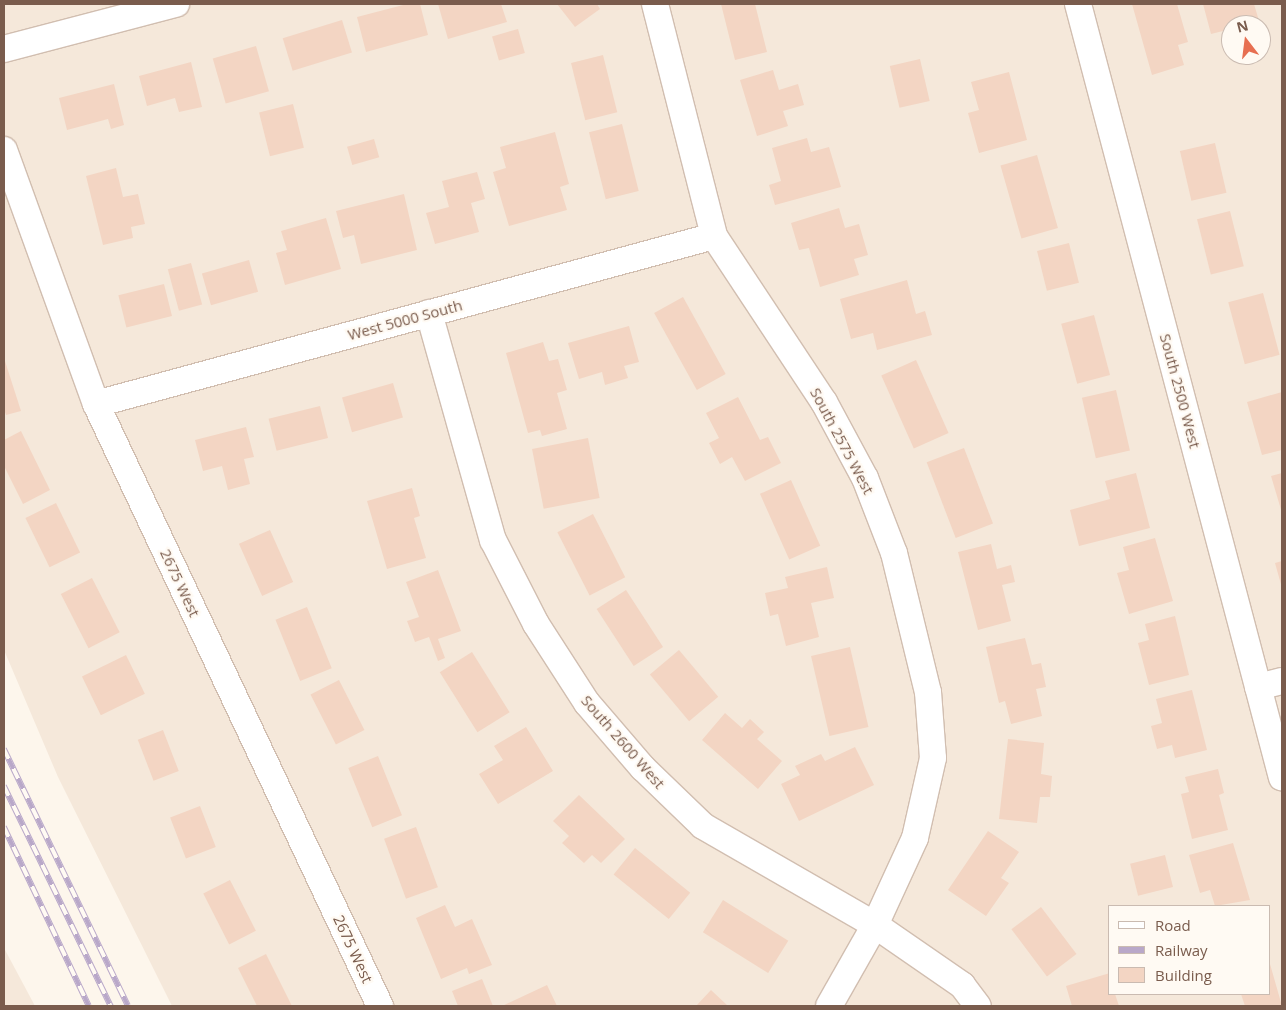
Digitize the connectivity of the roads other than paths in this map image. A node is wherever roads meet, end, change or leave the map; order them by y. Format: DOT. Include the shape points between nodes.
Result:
graph roads {
  1 [pos="176,4"];
  2 [pos="655,4"];
  3 [pos="1078,4"];
  4 [pos="4,50"];
  5 [pos="4,150"];
  6 [pos="714,236"];
  7 [pos="429,314"];
  8 [pos="96,404"];
  9 [pos="1270,684"];
  10 [pos="1282,778"];
  11 [pos="875,925"];
  12 [pos="380,1006"];
  13 [pos="829,1006"];
  14 [pos="978,1006"];
  1 -- 4 [label="street"];
  2 -- 6 [label="street, South 2575 West"];
  3 -- 9 [label="street, South 2500 West"];
  5 -- 8 [label="street, 2675 West"];
  6 -- 7 [label="street, West 5000 South"];
  6 -- 11 [label="street, South 2575 West" via="824,402 865,478 894,553 928,692 933,758 915,838"];
  7 -- 8 [label="street, West 5000 South"];
  7 -- 11 [label="street, South 2600 West" via="493,540 536,624 587,703 643,768 703,826"];
  8 -- 12 [label="street, 2675 West"];
  9 -- 10 [label="street, South 2500 West"];
  11 -- 13 [label="street, South 2575 West"];
  11 -- 14 [label="street, South 2600 West" via="962,985"];
}
